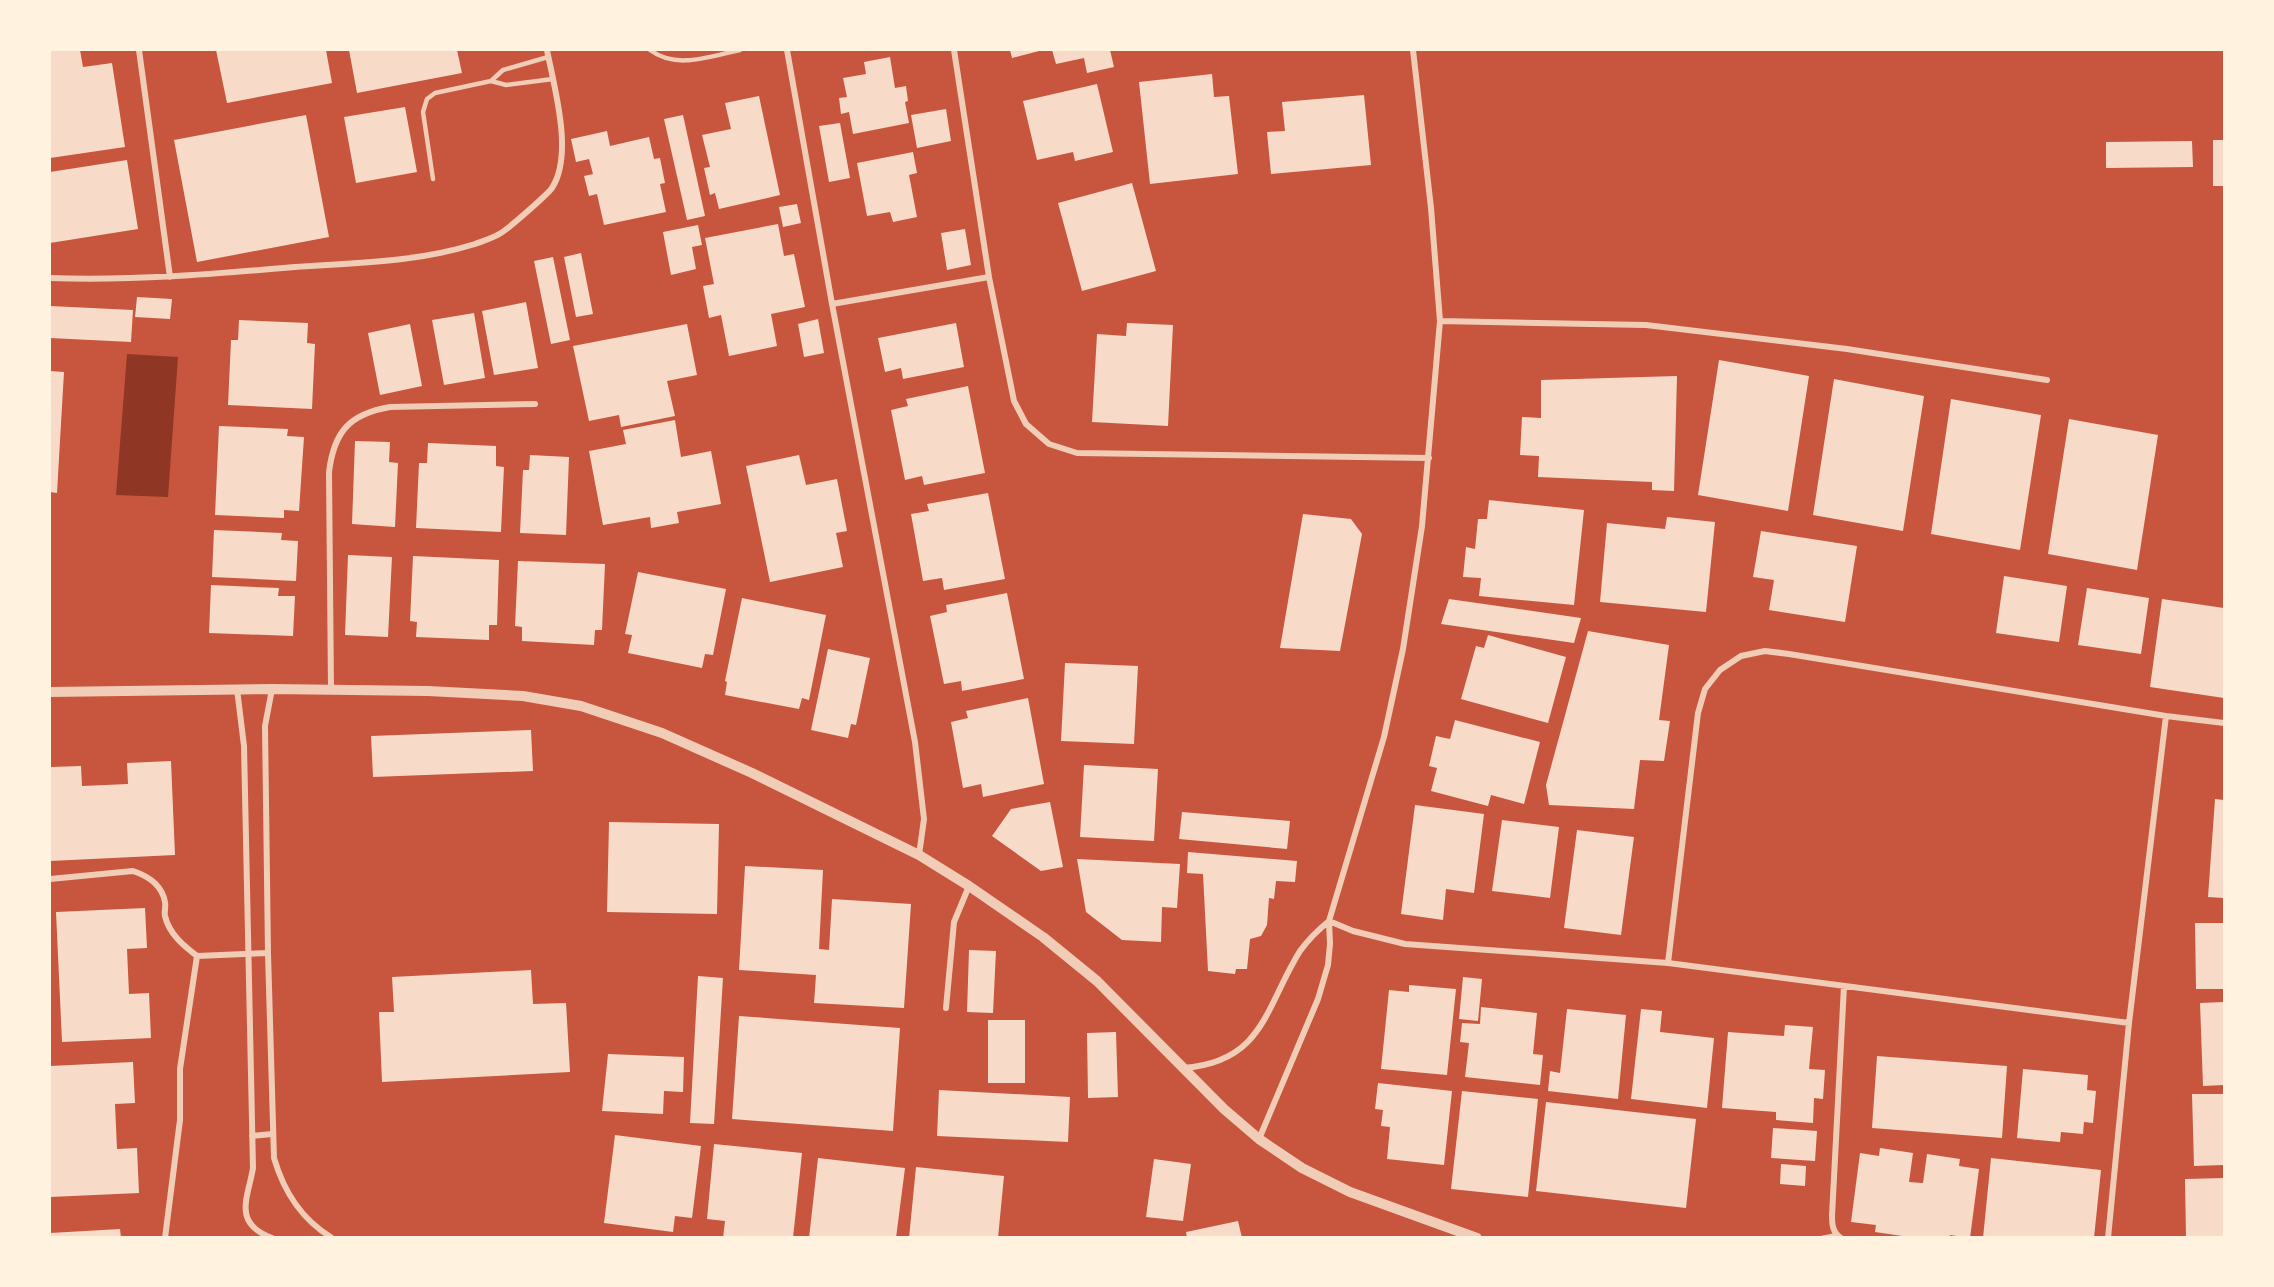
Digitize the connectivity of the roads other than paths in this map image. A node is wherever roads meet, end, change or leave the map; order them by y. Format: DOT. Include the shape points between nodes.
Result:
graph roads {
  1 [pos="140,50"];
  2 [pos="650,50"];
  3 [pos="740,50"];
  4 [pos="787,50"];
  5 [pos="954,50"];
  6 [pos="1413,50"];
  7 [pos="548,53"];
  8 [pos="553,79"];
  9 [pos="491,81"];
  10 [pos="433,179"];
  11 [pos="170,277"];
  12 [pos="988,277"];
  13 [pos="50,278"];
  14 [pos="832,304"];
  15 [pos="1440,321"];
  16 [pos="2047,380"];
  17 [pos="535,404"];
  18 [pos="1429,459"];
  19 [pos="237,689"];
  20 [pos="272,689"];
  21 [pos="331,689"];
  22 [pos="50,692"];
  23 [pos="2166,717"];
  24 [pos="2224,723"];
  25 [pos="919,855"];
  26 [pos="50,879"];
  27 [pos="969,886"];
  28 [pos="1329,921"];
  29 [pos="247,953"];
  30 [pos="268,953"];
  31 [pos="197,956"];
  32 [pos="1668,963"];
  33 [pos="1844,986"];
  34 [pos="946,1008"];
  35 [pos="2129,1023"];
  36 [pos="1182,1068"];
  37 [pos="272,1134"];
  38 [pos="252,1136"];
  39 [pos="1259,1139"];
  40 [pos="1839,1236"];
  41 [pos="165,1238"];
  42 [pos="272,1238"];
  43 [pos="332,1238"];
  44 [pos="1477,1238"];
  45 [pos="1822,1238"];
  46 [pos="2108,1238"];
  1 -- 11 [label="street"];
  2 -- 3 [label="lane" via="660,57 680,61"];
  4 -- 14 [label="street"];
  5 -- 12 [label="street"];
  6 -- 15 [label="street"];
  7 -- 8 [label="street"];
  7 -- 9 [label="lane" via="503,70"];
  8 -- 9 [label="lane" via="506,85"];
  8 -- 11 [label="street" via="562,147 559,167 551,188 500,233 452,250 388,260"];
  9 -- 10 [label="lane" via="435,93 427,99 423,112"];
  11 -- 13 [label="street"];
  12 -- 14 [label="street"];
  12 -- 18 [label="street" via="1014,401 1026,424 1049,444 1077,453"];
  14 -- 25 [label="street" via="915,742 924,819"];
  15 -- 16 [label="street" via="1646,325 1847,349"];
  15 -- 18 [label="street"];
  17 -- 21 [label="street" via="390,406 368,410 340,434 331,451 329,472"];
  18 -- 28 [label="street" via="1404,649 1384,737"];
  19 -- 20 [label="street"];
  19 -- 22 [label="street"];
  19 -- 29 [label="street" via="243,726"];
  20 -- 21 [label="street"];
  20 -- 30 [label="street" via="266,726"];
  21 -- 25 [label="street" via="523,696 581,705 663,733"];
  23 -- 24 [label="street"];
  23 -- 32 [label="street" via="1790,654 1765,651 1741,656 1720,669 1705,689 1698,713"];
  23 -- 35 [label="street"];
  25 -- 27 [label="street"];
  26 -- 31 [label="street" via="133,871 144,875 160,890 165,917 179,942"];
  27 -- 34 [label="street" via="954,922"];
  27 -- 36 [label="street" via="1043,937 1097,981"];
  28 -- 32 [label="street" via="1379,939 1414,946"];
  28 -- 36 [label="street" via="1301,950 1256,1034 1233,1054"];
  28 -- 39 [label="street" via="1328,965 1318,999"];
  29 -- 30 [label="street"];
  29 -- 31 [label="street"];
  29 -- 38 [label="street"];
  30 -- 37 [label="street"];
  31 -- 41 [label="street" via="180,1069 180,1120"];
  32 -- 33 [label="street"];
  33 -- 35 [label="street"];
  33 -- 40 [label="street" via="1832,1216"];
  35 -- 46 [label="street"];
  36 -- 39 [label="street"];
  37 -- 38 [label="street"];
  37 -- 43 [label="street" via="274,1158 290,1197 303,1215"];
  38 -- 42 [label="street" via="253,1168 245,1210 255,1228"];
  39 -- 44 [label="street" via="1302,1168 1350,1192"];
  40 -- 45 [label="lane"];
}
